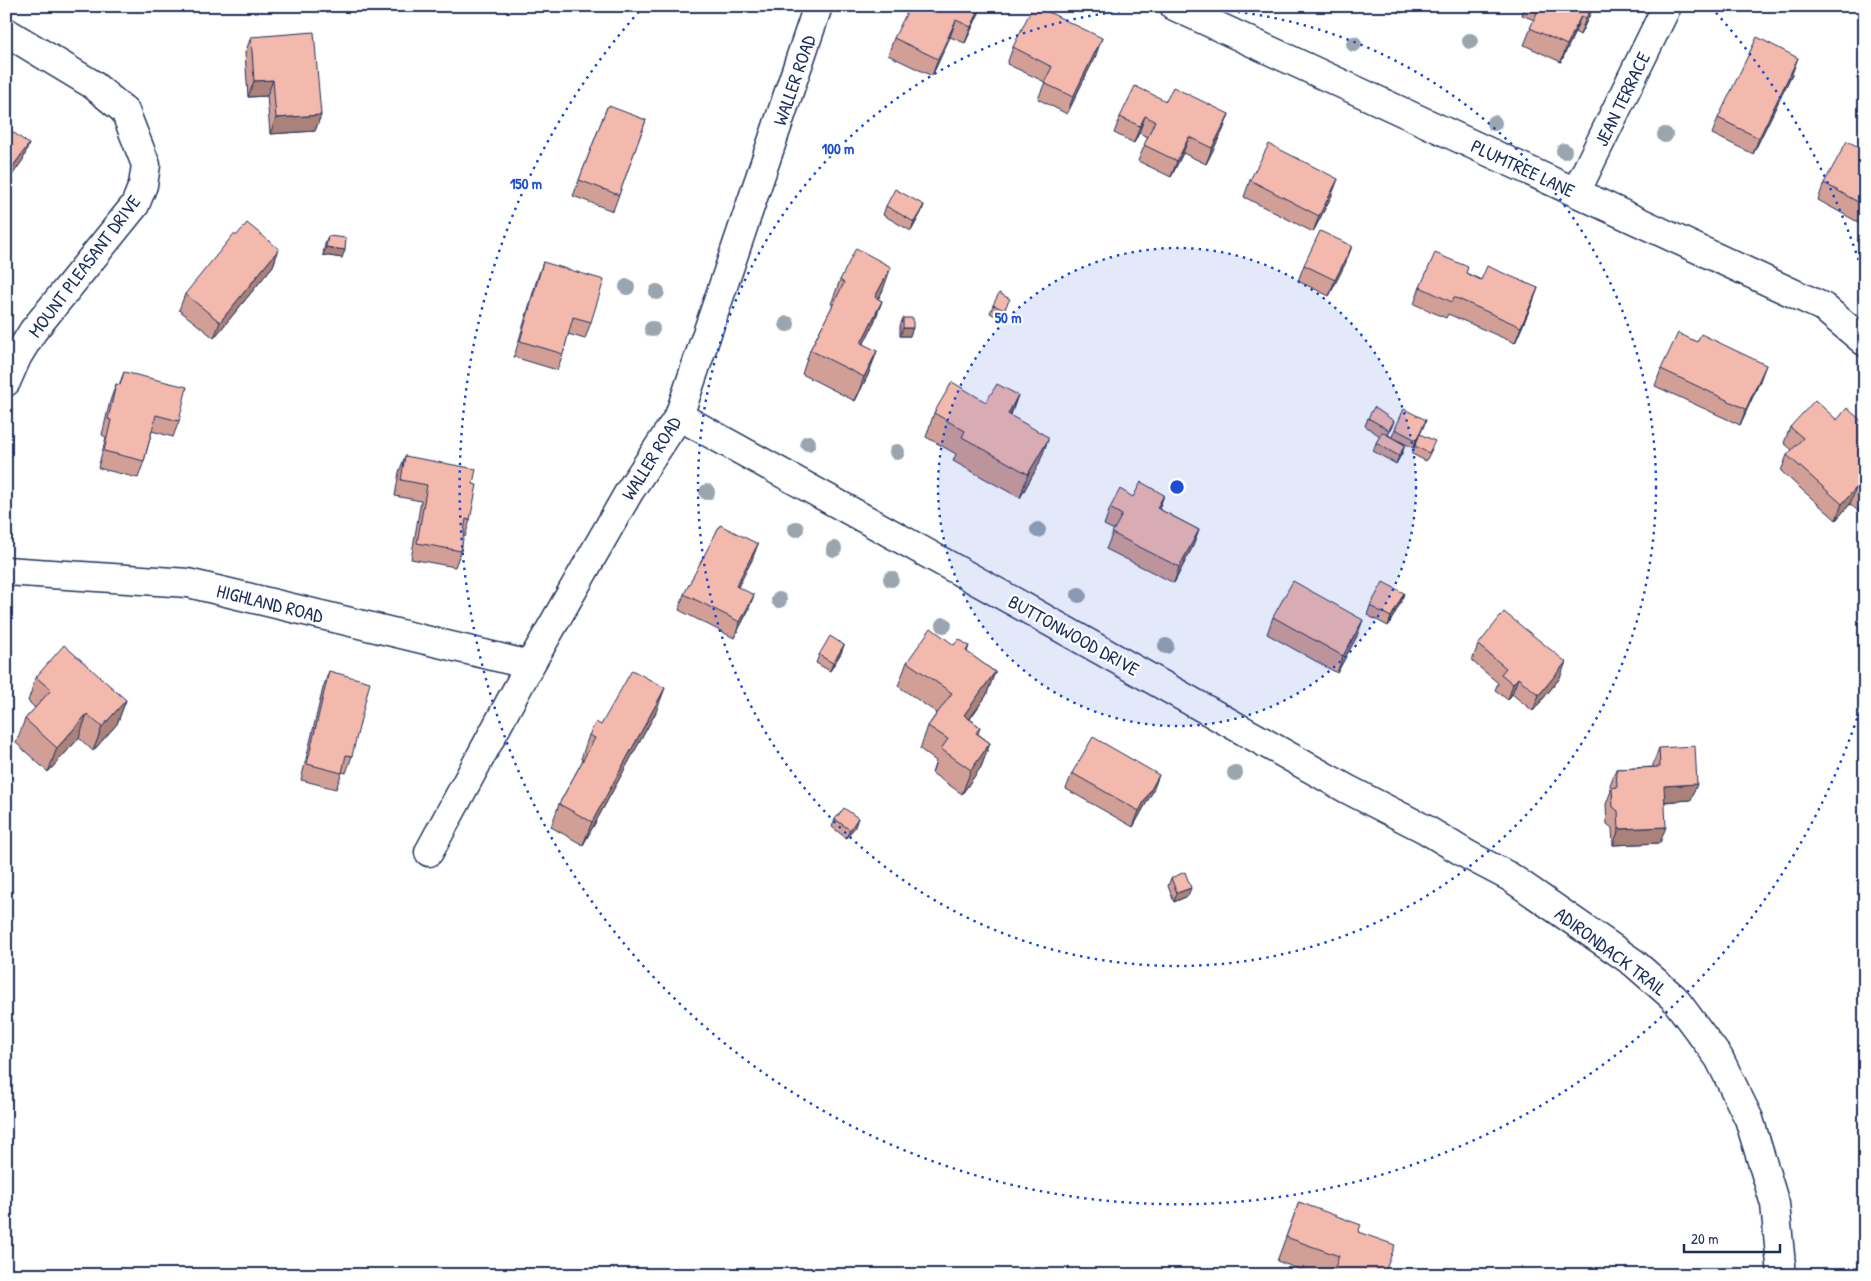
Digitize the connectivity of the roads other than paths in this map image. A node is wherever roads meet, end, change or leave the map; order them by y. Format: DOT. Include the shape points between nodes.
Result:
graph roads {
  1 [pos="818,6"];
  2 [pos="1174,6"];
  3 [pos="1668,6"];
  4 [pos="6,32"];
  5 [pos="1576,192"];
  6 [pos="1865,342"];
  7 [pos="6,382"];
  8 [pos="679,416"];
  9 [pos="6,571"];
  10 [pos="530,665"];
  11 [pos="429,852"];
  12 [pos="1468,855"];
  13 [pos="1782,1275"];
  1 -- 8 [label="street, WALLER ROAD"];
  2 -- 5 [label="street, PLUMTREE LANE"];
  3 -- 5 [label="street, JEAN TERRACE"];
  4 -- 7 [label="street, MOUNT PLEASANT DRIVE" via="92,84 125,111 146,165 143,186 135,205 34,330"];
  5 -- 6 [label="street, PLUMTREE LANE" via="1823,308"];
  8 -- 10 [label="street, WALLER ROAD" via="629,492"];
  8 -- 12 [label="street, BUTTONWOOD DRIVE"];
  9 -- 10 [label="street, HIGHLAND ROAD" via="188,583"];
  10 -- 11 [label="street, WALLER ROAD"];
  12 -- 13 [label="street, ADIRONDACK TRAIL" via="1510,877 1634,963 1674,998 1719,1058 1750,1119 1775,1204"];
}
